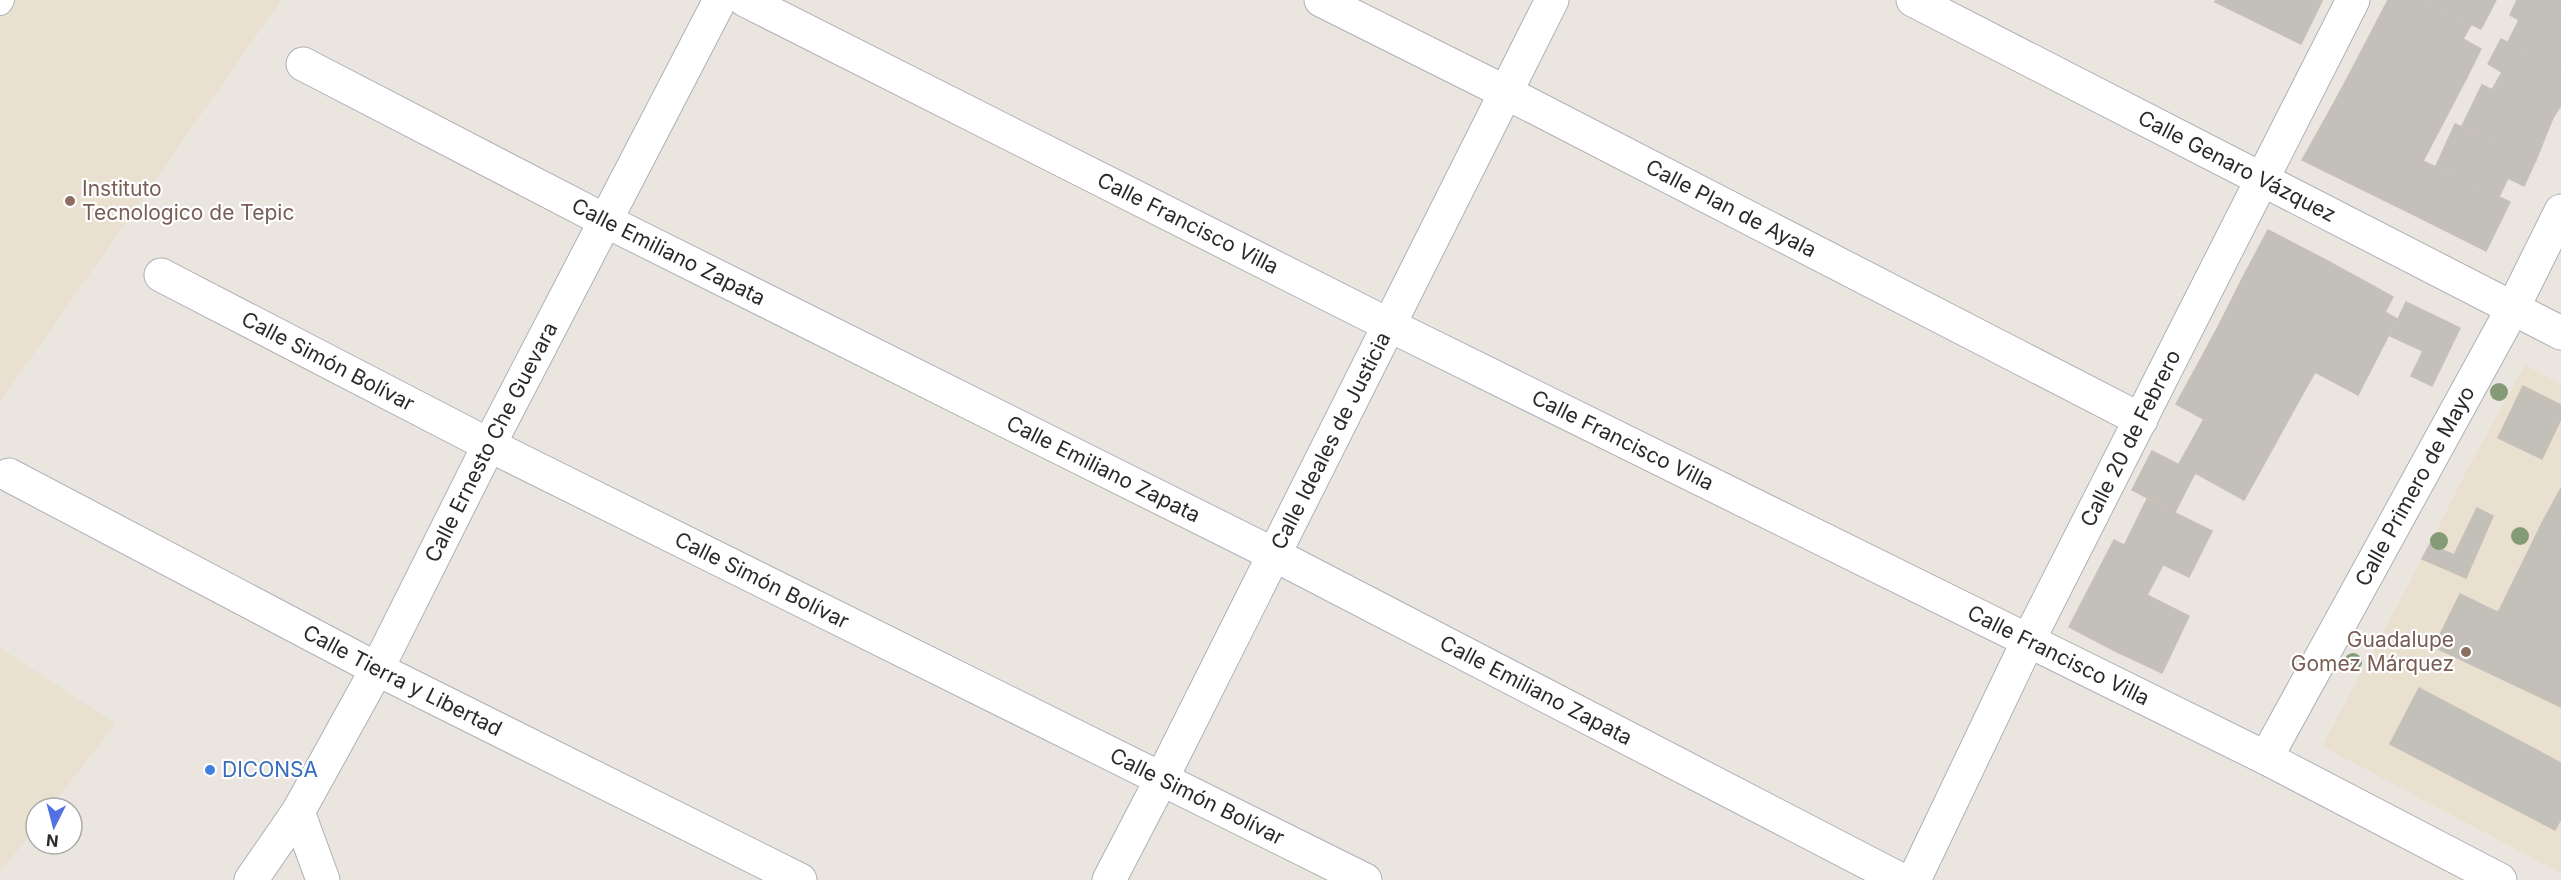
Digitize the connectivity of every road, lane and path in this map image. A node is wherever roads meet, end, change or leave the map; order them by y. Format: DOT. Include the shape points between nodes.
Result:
graph roads {
  1 [pos="720,0"];
  2 [pos="745,0"];
  3 [pos="1321,0"];
  4 [pos="1552,0"];
  5 [pos="1914,0"];
  6 [pos="2353,0"];
  7 [pos="303,64"];
  8 [pos="1505,92"];
  9 [pos="2262,178"];
  10 [pos="2561,212"];
  11 [pos="604,220"];
  12 [pos="161,275"];
  13 [pos="2513,308"];
  14 [pos="1389,325"];
  15 [pos="2561,333"];
  16 [pos="2141,420"];
  17 [pos="489,445"];
  18 [pos="9,476"];
  19 [pos="1274,554"];
  20 [pos="2028,641"];
  21 [pos="376,669"];
  22 [pos="2266,758"];
  23 [pos="1161,780"];
  24 [pos="298,812"];
  25 [pos="251,880"];
  26 [pos="323,880"];
  27 [pos="800,880"];
  28 [pos="1108,880"];
  29 [pos="1365,880"];
  30 [pos="1901,880"];
  31 [pos="1914,880"];
  32 [pos="2500,880"];
  1 -- 11 [label="street, Calle Ernesto Che Guevara"];
  2 -- 14 [label="street, Calle Francisco Villa"];
  3 -- 8 [label="street, Calle Plan de Ayala"];
  4 -- 8 [label="street, Calle Ideales de Justicia"];
  5 -- 9 [label="street, Calle Genaro Vázquez"];
  6 -- 9 [label="street, Calle 20 de Febrero"];
  7 -- 11 [label="street, Calle Emiliano Zapata"];
  8 -- 14 [label="street, Calle Ideales de Justicia"];
  8 -- 16 [label="street, Calle Plan de Ayala"];
  9 -- 13 [label="street, Calle Genaro Vázquez"];
  9 -- 16 [label="street, Calle 20 de Febrero"];
  10 -- 13 [label="street, Calle Primero de Mayo"];
  11 -- 17 [label="street, Calle Ernesto Che Guevara"];
  11 -- 19 [label="street, Calle Emiliano Zapata"];
  12 -- 17 [label="street, Calle Simón Bolívar"];
  13 -- 15 [label="street, Calle Genaro Vázquez"];
  13 -- 22 [label="street, Calle Primero de Mayo"];
  14 -- 19 [label="street, Calle Ideales de Justicia"];
  14 -- 20 [label="street, Calle Francisco Villa"];
  16 -- 20 [label="street, Calle 20 de Febrero"];
  17 -- 21 [label="street, Calle Ernesto Che Guevara"];
  17 -- 23 [label="street, Calle Simón Bolívar"];
  18 -- 21 [label="street, Calle Tierra y Libertad"];
  19 -- 23 [label="street, Calle Ideales de Justicia"];
  19 -- 30 [label="street, Calle Emiliano Zapata"];
  20 -- 22 [label="street, Calle Francisco Villa"];
  20 -- 31 [label="street, Calle 20 de Febrero"];
  21 -- 24 [label="street, Calle Ernesto Che Guevara"];
  21 -- 27 [label="street, Calle Tierra y Libertad"];
  22 -- 32 [label="street, Calle Francisco Villa"];
  23 -- 28 [label="street, Calle Ideales de Justicia"];
  23 -- 29 [label="street, Calle Simón Bolívar"];
  24 -- 25 [label="street, Calle Ernesto Che Guevara"];
  24 -- 26 [label="street"];
}
